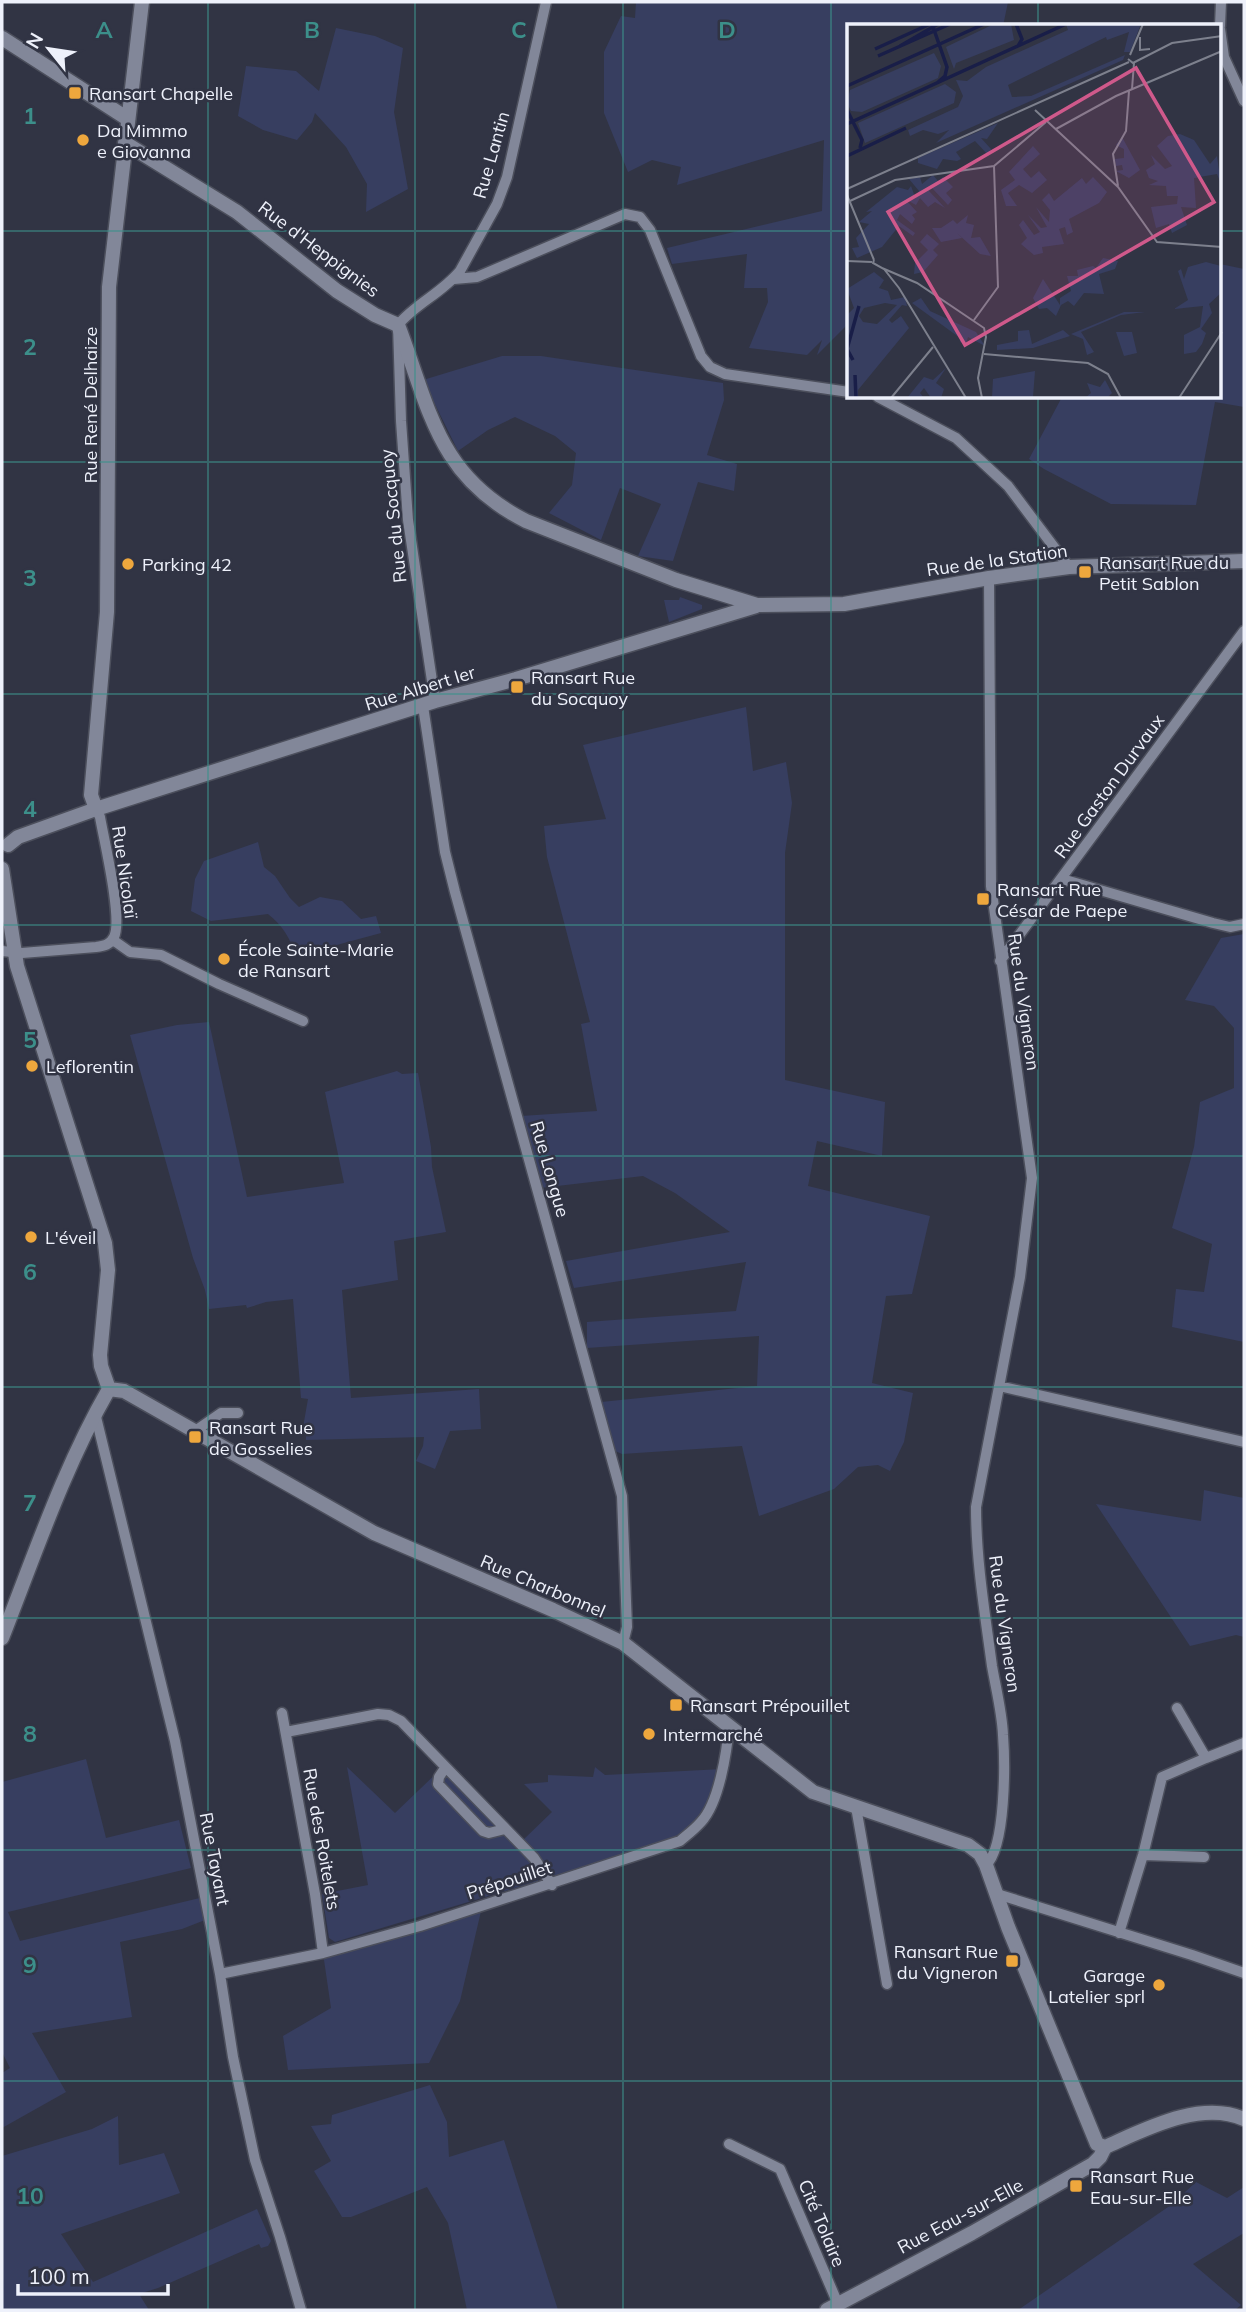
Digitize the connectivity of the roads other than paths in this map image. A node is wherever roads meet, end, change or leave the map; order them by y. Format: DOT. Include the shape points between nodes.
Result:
graph roads {
  1 [pos="142,2"];
  2 [pos="546,2"];
  3 [pos="1221,2"];
  4 [pos="1220,24"];
  5 [pos="2,38"];
  6 [pos="1222,42"];
  7 [pos="1244,101"];
  8 [pos="128,119"];
  9 [pos="125,143"];
  10 [pos="454,279"];
  11 [pos="398,325"];
  12 [pos="847,392"];
  13 [pos="882,399"];
  14 [pos="1244,561"];
  15 [pos="1069,567"];
  16 [pos="989,578"];
  17 [pos="757,605"];
  18 [pos="1244,631"];
  19 [pos="429,704"];
  20 [pos="96,809"];
  21 [pos="5,842"];
  22 [pos="2,868"];
  23 [pos="1062,879"];
  24 [pos="1244,924"];
  25 [pos="113,940"];
  26 [pos="8,952"];
  27 [pos="1000,961"];
  28 [pos="303,1021"];
  29 [pos="999,1387"];
  30 [pos="109,1389"];
  31 [pos="95,1413"];
  32 [pos="238,1413"];
  33 [pos="195,1431"];
  34 [pos="1244,1442"];
  35 [pos="2,1638"];
  36 [pos="623,1643"];
  37 [pos="1177,1708"];
  38 [pos="282,1713"];
  39 [pos="729,1725"];
  40 [pos="286,1732"];
  41 [pos="1244,1743"];
  42 [pos="1206,1758"];
  43 [pos="445,1768"];
  44 [pos="856,1807"];
  45 [pos="505,1829"];
  46 [pos="1143,1855"];
  47 [pos="1204,1857"];
  48 [pos="986,1865"];
  49 [pos="552,1885"];
  50 [pos="997,1894"];
  51 [pos="1119,1933"];
  52 [pos="323,1953"];
  53 [pos="1244,1972"];
  54 [pos="220,1974"];
  55 [pos="887,1984"];
  56 [pos="1244,2119"];
  57 [pos="729,2144"];
  58 [pos="1105,2147"];
  59 [pos="832,2307"];
  60 [pos="301,2310"];
  1 -- 8 [label="street, Rue René Delhaize"];
  2 -- 10 [label="street, Rue Lantin" via="507,177 484,229"];
  3 -- 4 [label="street"];
  5 -- 8 [label="street"];
  6 -- 7 [label="street"];
  8 -- 9 [label="street, Rue René Delhaize"];
  9 -- 11 [label="street, Rue d'Heppignies" via="237,212 374,315"];
  9 -- 20 [label="street, Rue René Delhaize" via="109,287 107,612 91,794"];
  10 -- 11 [label="street, Rue Lantin"];
  10 -- 12 [label="street" via="477,277 625,214 640,217 650,230 701,356 710,367 725,374"];
  11 -- 17 [label="street" via="444,448 481,493 502,509 546,530 676,580"];
  11 -- 19 [label="street, Rue du Socquoy" via="408,520"];
  13 -- 15 [label="street" via="956,438 1008,486"];
  14 -- 15 [label="street, Rue de la Station"];
  15 -- 16 [label="street, Rue de la Station"];
  16 -- 17 [label="street, Rue de la Station" via="844,604"];
  16 -- 27 [label="street, Rue du Vigneron" via="991,886"];
  17 -- 19 [label="street, Rue Albert Ier"];
  18 -- 23 [label="street, Rue Gaston Durvaux"];
  19 -- 20 [label="street, Rue Albert Ier"];
  19 -- 36 [label="street, Rue Longue" via="445,852 622,1496 627,1627"];
  20 -- 21 [label="street, Rue Albert Ier"];
  20 -- 25 [label="street, Rue Nicolaï" via="116,912"];
  21 -- 22 [label="street" via="10,857"];
  22 -- 26 [label="street"];
  23 -- 24 [label="street" via="1213,923"];
  23 -- 27 [label="street, Rue Gaston Durvaux"];
  25 -- 26 [label="street, Rue Nicolaï" via="96,947"];
  25 -- 28 [label="street, Rue Nicolaï" via="130,952 161,956"];
  26 -- 30 [label="street" via="105,1243 108,1270 100,1356"];
  27 -- 29 [label="street, Rue du Vigneron" via="1032,1178 1020,1277"];
  29 -- 34 [label="street"];
  29 -- 48 [label="street, Rue du Vigneron" via="976,1507 976,1543 1003,1733 998,1837"];
  30 -- 31 [label="street"];
  30 -- 33 [label="street, Rue Charbonnel" via="124,1391"];
  31 -- 35 [label="street"];
  31 -- 54 [label="street, Rue Tayant" via="175,1741"];
  32 -- 33 [label="street" via="221,1413"];
  33 -- 36 [label="street, Rue Charbonnel" via="374,1533"];
  36 -- 39 [label="street, Rue Charbonnel"];
  37 -- 42 [label="street"];
  38 -- 40 [label="street, Rue des Roitelets"];
  39 -- 44 [label="street, Rue Charbonnel" via="813,1792"];
  39 -- 49 [label="street, Prépouillet" via="717,1791 703,1820 680,1841"];
  40 -- 43 [label="street" via="389,1715 401,1721"];
  40 -- 52 [label="street, Rue des Roitelets"];
  41 -- 42 [label="street"];
  42 -- 46 [label="street" via="1163,1777"];
  43 -- 45 [label="street"];
  43 -- 45 [label="street" via="438,1784 483,1831"];
  44 -- 48 [label="street, Rue Charbonnel" via="968,1845"];
  44 -- 55 [label="street"];
  45 -- 49 [label="street" via="534,1858"];
  46 -- 47 [label="street"];
  46 -- 51 [label="street"];
  48 -- 50 [label="street"];
  49 -- 52 [label="street, Prépouillet"];
  50 -- 51 [label="street"];
  50 -- 58 [label="street" via="1097,2144"];
  51 -- 53 [label="street"];
  52 -- 54 [label="street, Prépouillet"];
  54 -- 60 [label="street, Rue Tayant" via="255,2160"];
  56 -- 58 [label="street" via="1233,2114 1198,2113"];
  57 -- 59 [label="street, Cité Tolaire" via="780,2169"];
  58 -- 59 [label="street, Rue Eau-sur-Elle" via="1093,2164"];
}
